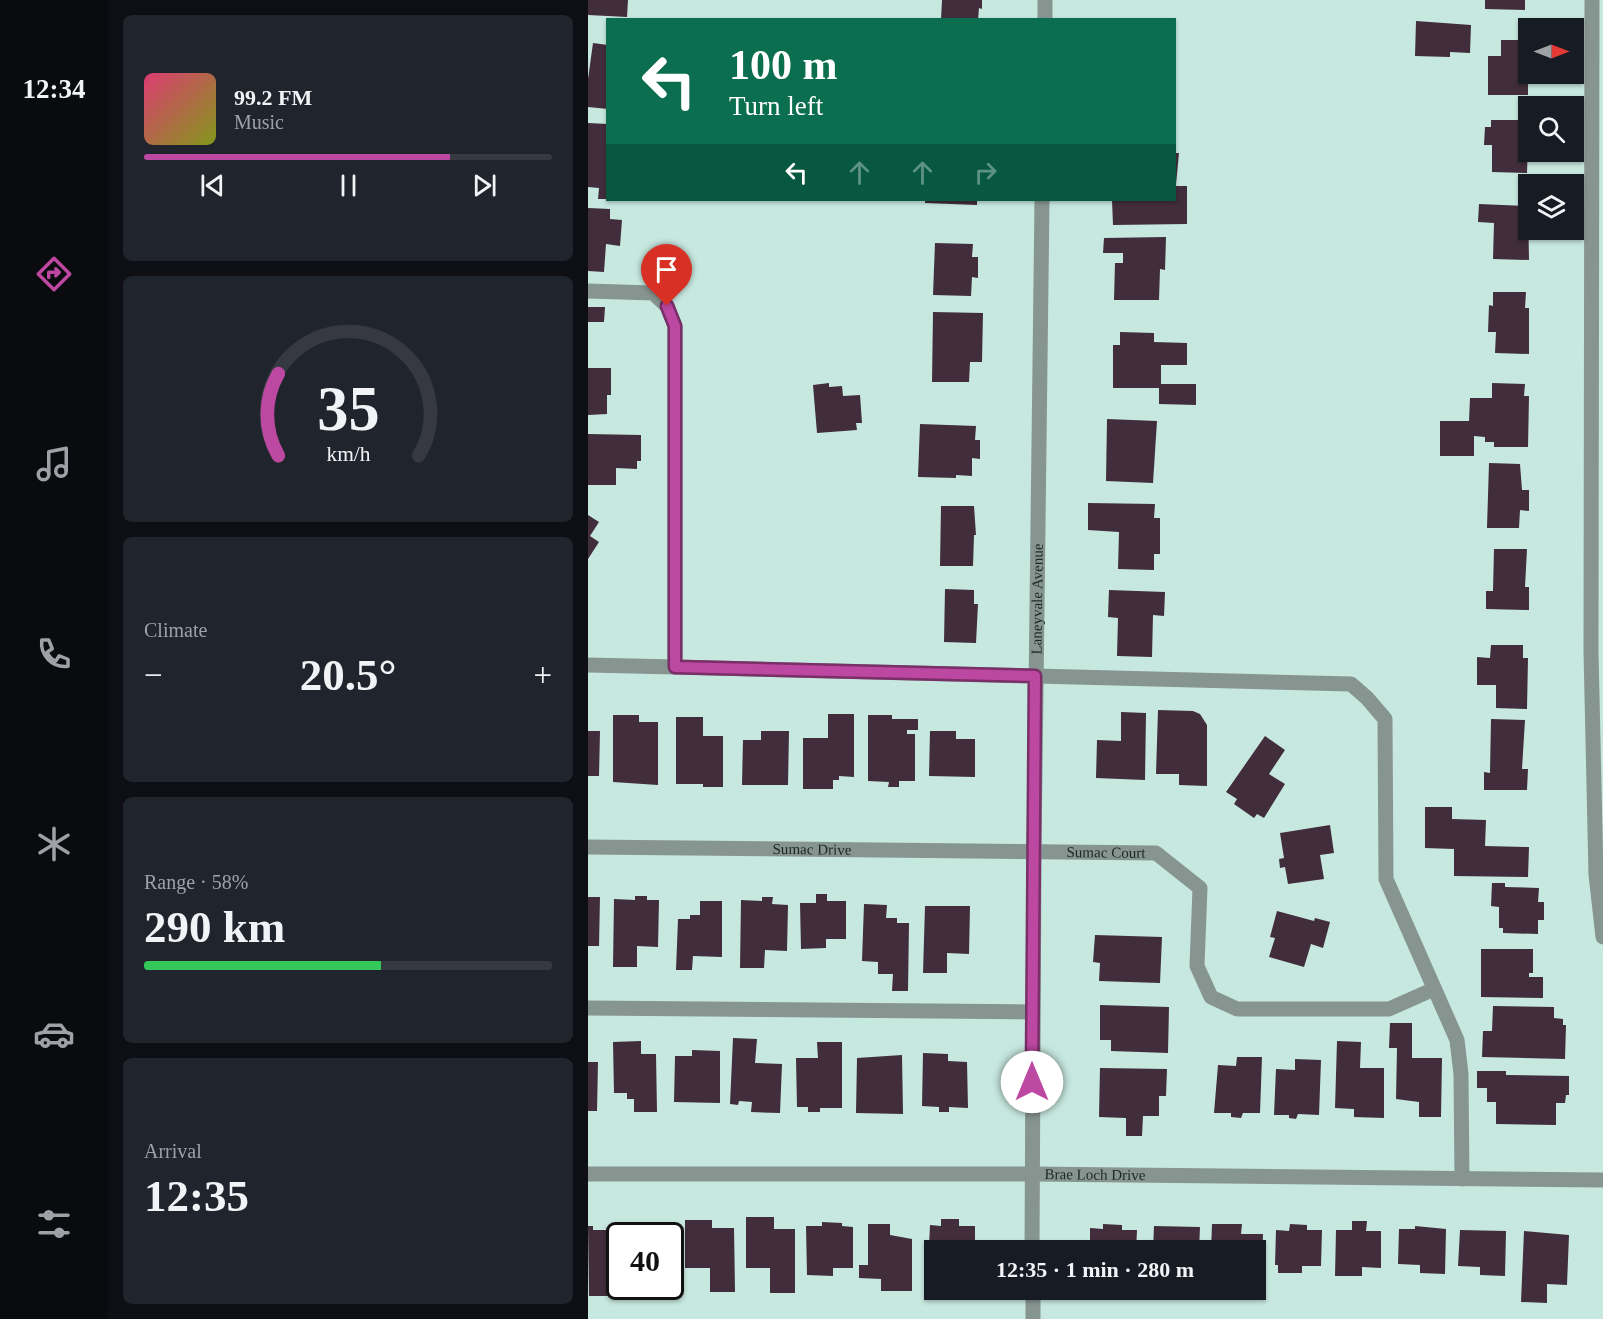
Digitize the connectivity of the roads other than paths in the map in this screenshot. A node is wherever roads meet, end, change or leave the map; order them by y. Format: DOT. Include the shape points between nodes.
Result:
graph roads {
  1 [pos="1045,0"];
  2 [pos="1592,0"];
  3 [pos="1045,18"];
  4 [pos="1041,201"];
  5 [pos="588,291"];
  6 [pos="588,665"];
  7 [pos="675,667"];
  8 [pos="1035,676"];
  9 [pos="588,847"];
  10 [pos="1034,851"];
  11 [pos="1601,896"];
  12 [pos="1603,937"];
  13 [pos="1434,989"];
  14 [pos="588,1008"];
  15 [pos="1032,1012"];
  16 [pos="588,1174"];
  17 [pos="1032,1174"];
  18 [pos="1462,1179"];
  19 [pos="1603,1180"];
  20 [pos="1032,1240"];
  21 [pos="1033,1300"];
  22 [pos="1033,1319"];
  1 -- 3 [label="street"];
  2 -- 11 [label="street" via="1590,651 1596,875"];
  4 -- 8 [label="street, Laneyvale Avenue"];
  5 -- 7 [label="street" via="653,293 667,306 675,326"];
  6 -- 7 [label="street"];
  7 -- 8 [label="street"];
  8 -- 10 [label="street, Laneyvale Avenue"];
  8 -- 13 [label="street" via="1350,684 1384,719 1386,879"];
  9 -- 10 [label="street, Sumac Drive"];
  10 -- 13 [label="street, Sumac Court" via="1156,853 1200,888 1197,966 1211,997 1237,1009 1389,1009"];
  10 -- 15 [label="street, Laneyvale Avenue"];
  11 -- 12 [label="street"];
  13 -- 18 [label="street" via="1458,1052"];
  14 -- 15 [label="street"];
  15 -- 17 [label="street, Laneyvale Avenue"];
  16 -- 17 [label="street, Brae Loch Drive"];
  17 -- 18 [label="street, Brae Loch Drive"];
  17 -- 20 [label="street, Laneyvale Avenue"];
  18 -- 19 [label="street, Brae Loch Drive"];
  21 -- 22 [label="street"];
}
